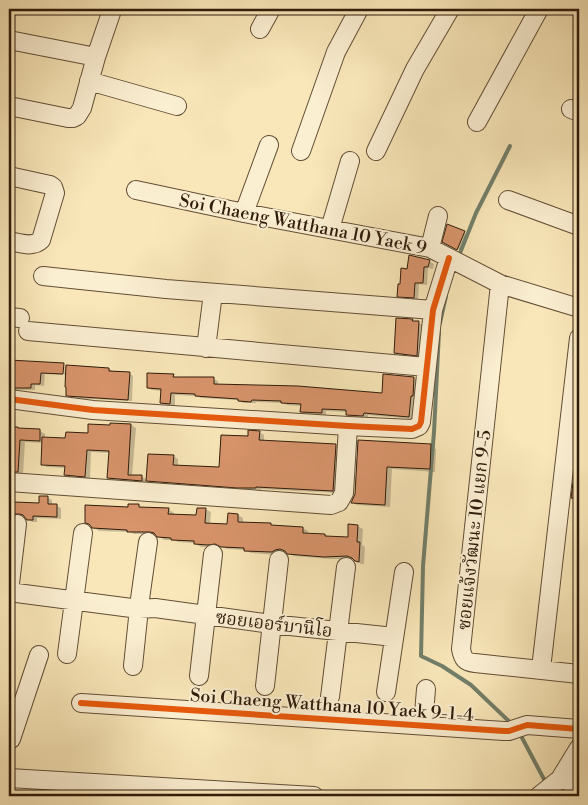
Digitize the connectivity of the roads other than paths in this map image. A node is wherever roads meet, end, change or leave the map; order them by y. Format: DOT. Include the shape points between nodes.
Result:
graph roads {
  1 [pos="111,9"];
  2 [pos="271,9"];
  3 [pos="358,9"];
  4 [pos="450,9"];
  5 [pos="539,9"];
  6 [pos="260,30"];
  7 [pos="9,40"];
  8 [pos="96,57"];
  9 [pos="90,81"];
  10 [pos="9,106"];
  11 [pos="177,106"];
  12 [pos="477,122"];
  13 [pos="269,144"];
  14 [pos="301,151"];
  15 [pos="376,151"];
  16 [pos="350,161"];
  17 [pos="9,176"];
  18 [pos="136,190"];
  19 [pos="508,200"];
  20 [pos="244,213"];
  21 [pos="438,216"];
  22 [pos="579,226"];
  23 [pos="330,229"];
  24 [pos="9,241"];
  25 [pos="430,248"];
  26 [pos="454,261"];
  27 [pos="42,276"];
  28 [pos="500,284"];
  29 [pos="212,293"];
  30 [pos="579,308"];
  31 [pos="433,310"];
  32 [pos="19,322"];
  33 [pos="579,338"];
  34 [pos="206,348"];
  35 [pos="426,367"];
  36 [pos="9,399"];
  37 [pos="348,426"];
  38 [pos="9,482"];
  39 [pos="17,524"];
  40 [pos="83,533"];
  41 [pos="148,542"];
  42 [pos="213,554"];
  43 [pos="279,560"];
  44 [pos="346,567"];
  45 [pos="404,572"];
  46 [pos="9,587"];
  47 [pos="76,595"];
  48 [pos="145,606"];
  49 [pos="206,616"];
  50 [pos="271,624"];
  51 [pos="339,632"];
  52 [pos="394,637"];
  53 [pos="67,654"];
  54 [pos="39,655"];
  55 [pos="133,666"];
  56 [pos="541,669"];
  57 [pos="579,674"];
  58 [pos="199,676"];
  59 [pos="265,686"];
  60 [pos="426,689"];
  61 [pos="386,692"];
  62 [pos="330,697"];
  63 [pos="81,703"];
  64 [pos="422,726"];
  65 [pos="579,729"];
  66 [pos="16,740"];
  67 [pos="579,748"];
  68 [pos="9,778"];
  69 [pos="557,781"];
  70 [pos="579,784"];
  71 [pos="126,791"];
  72 [pos="208,793"];
  73 [pos="306,796"];
  74 [pos="539,796"];
  1 -- 8 [label="street"];
  2 -- 6 [label="street"];
  3 -- 14 [label="street" via="336,52"];
  4 -- 15 [label="street"];
  5 -- 12 [label="street"];
  7 -- 8 [label="street"];
  8 -- 9 [label="street"];
  9 -- 10 [label="street" via="82,108 72,118"];
  9 -- 11 [label="street"];
  13 -- 20 [label="street"];
  16 -- 23 [label="street"];
  17 -- 24 [label="street" via="50,185 55,193 42,240 30,245"];
  18 -- 20 [label="street, Soi Chaeng Watthana 10 Yaek 9"];
  19 -- 22 [label="street"];
  20 -- 23 [label="street, Soi Chaeng Watthana 10 Yaek 9"];
  21 -- 25 [label="street"];
  23 -- 25 [label="street, Soi Chaeng Watthana 10 Yaek 9"];
  25 -- 26 [label="street, Soi Chaeng Watthana 10 Yaek 9"];
  26 -- 28 [label="street, Soi Chaeng Watthana 10 Yaek 9"];
  26 -- 31 [label="street"];
  27 -- 29 [label="street"];
  28 -- 30 [label="street, Soi Chaeng Watthana 10 Yaek 9"];
  28 -- 56 [label="street, ซอยแจ้งวัฒนะ 10 แยก 9-5" via="461,649 468,662"];
  29 -- 31 [label="street"];
  29 -- 34 [label="street"];
  31 -- 35 [label="street"];
  32 -- 34 [label="street" via="92,336"];
  33 -- 56 [label="street"];
  34 -- 35 [label="street"];
  35 -- 37 [label="street" via="422,417 416,428"];
  36 -- 37 [label="street" via="93,410"];
  37 -- 38 [label="street" via="344,493 340,502 331,506"];
  39 -- 46 [label="street"];
  40 -- 47 [label="street"];
  41 -- 48 [label="street"];
  42 -- 49 [label="street"];
  43 -- 50 [label="street"];
  44 -- 51 [label="street"];
  45 -- 52 [label="street"];
  46 -- 47 [label="street, ซอยเออร์บานิโอ"];
  47 -- 48 [label="street, ซอยเออร์บานิโอ"];
  47 -- 53 [label="street"];
  48 -- 49 [label="street, ซอยเออร์บานิโอ"];
  48 -- 55 [label="street"];
  49 -- 50 [label="street, ซอยเออร์บานิโอ"];
  49 -- 58 [label="street"];
  50 -- 51 [label="street, ซอยเออร์บานิโอ"];
  50 -- 59 [label="street"];
  51 -- 52 [label="street, ซอยเออร์บานิโอ"];
  51 -- 62 [label="street"];
  52 -- 61 [label="street"];
  54 -- 66 [label="street"];
  56 -- 57 [label="street, ซอยแจ้งวัฒนะ 10 แยก 9-5"];
  60 -- 64 [label="street"];
  63 -- 64 [label="street, Soi Chaeng Watthana 10 Yaek 9-1-4"];
  64 -- 65 [label="street, Soi Chaeng Watthana 10 Yaek 9-1-4" via="516,729 534,725"];
  67 -- 69 [label="street"];
  68 -- 71 [label="street"];
  69 -- 70 [label="street"];
  69 -- 74 [label="street"];
  71 -- 72 [label="street"];
  72 -- 73 [label="street"];
}
